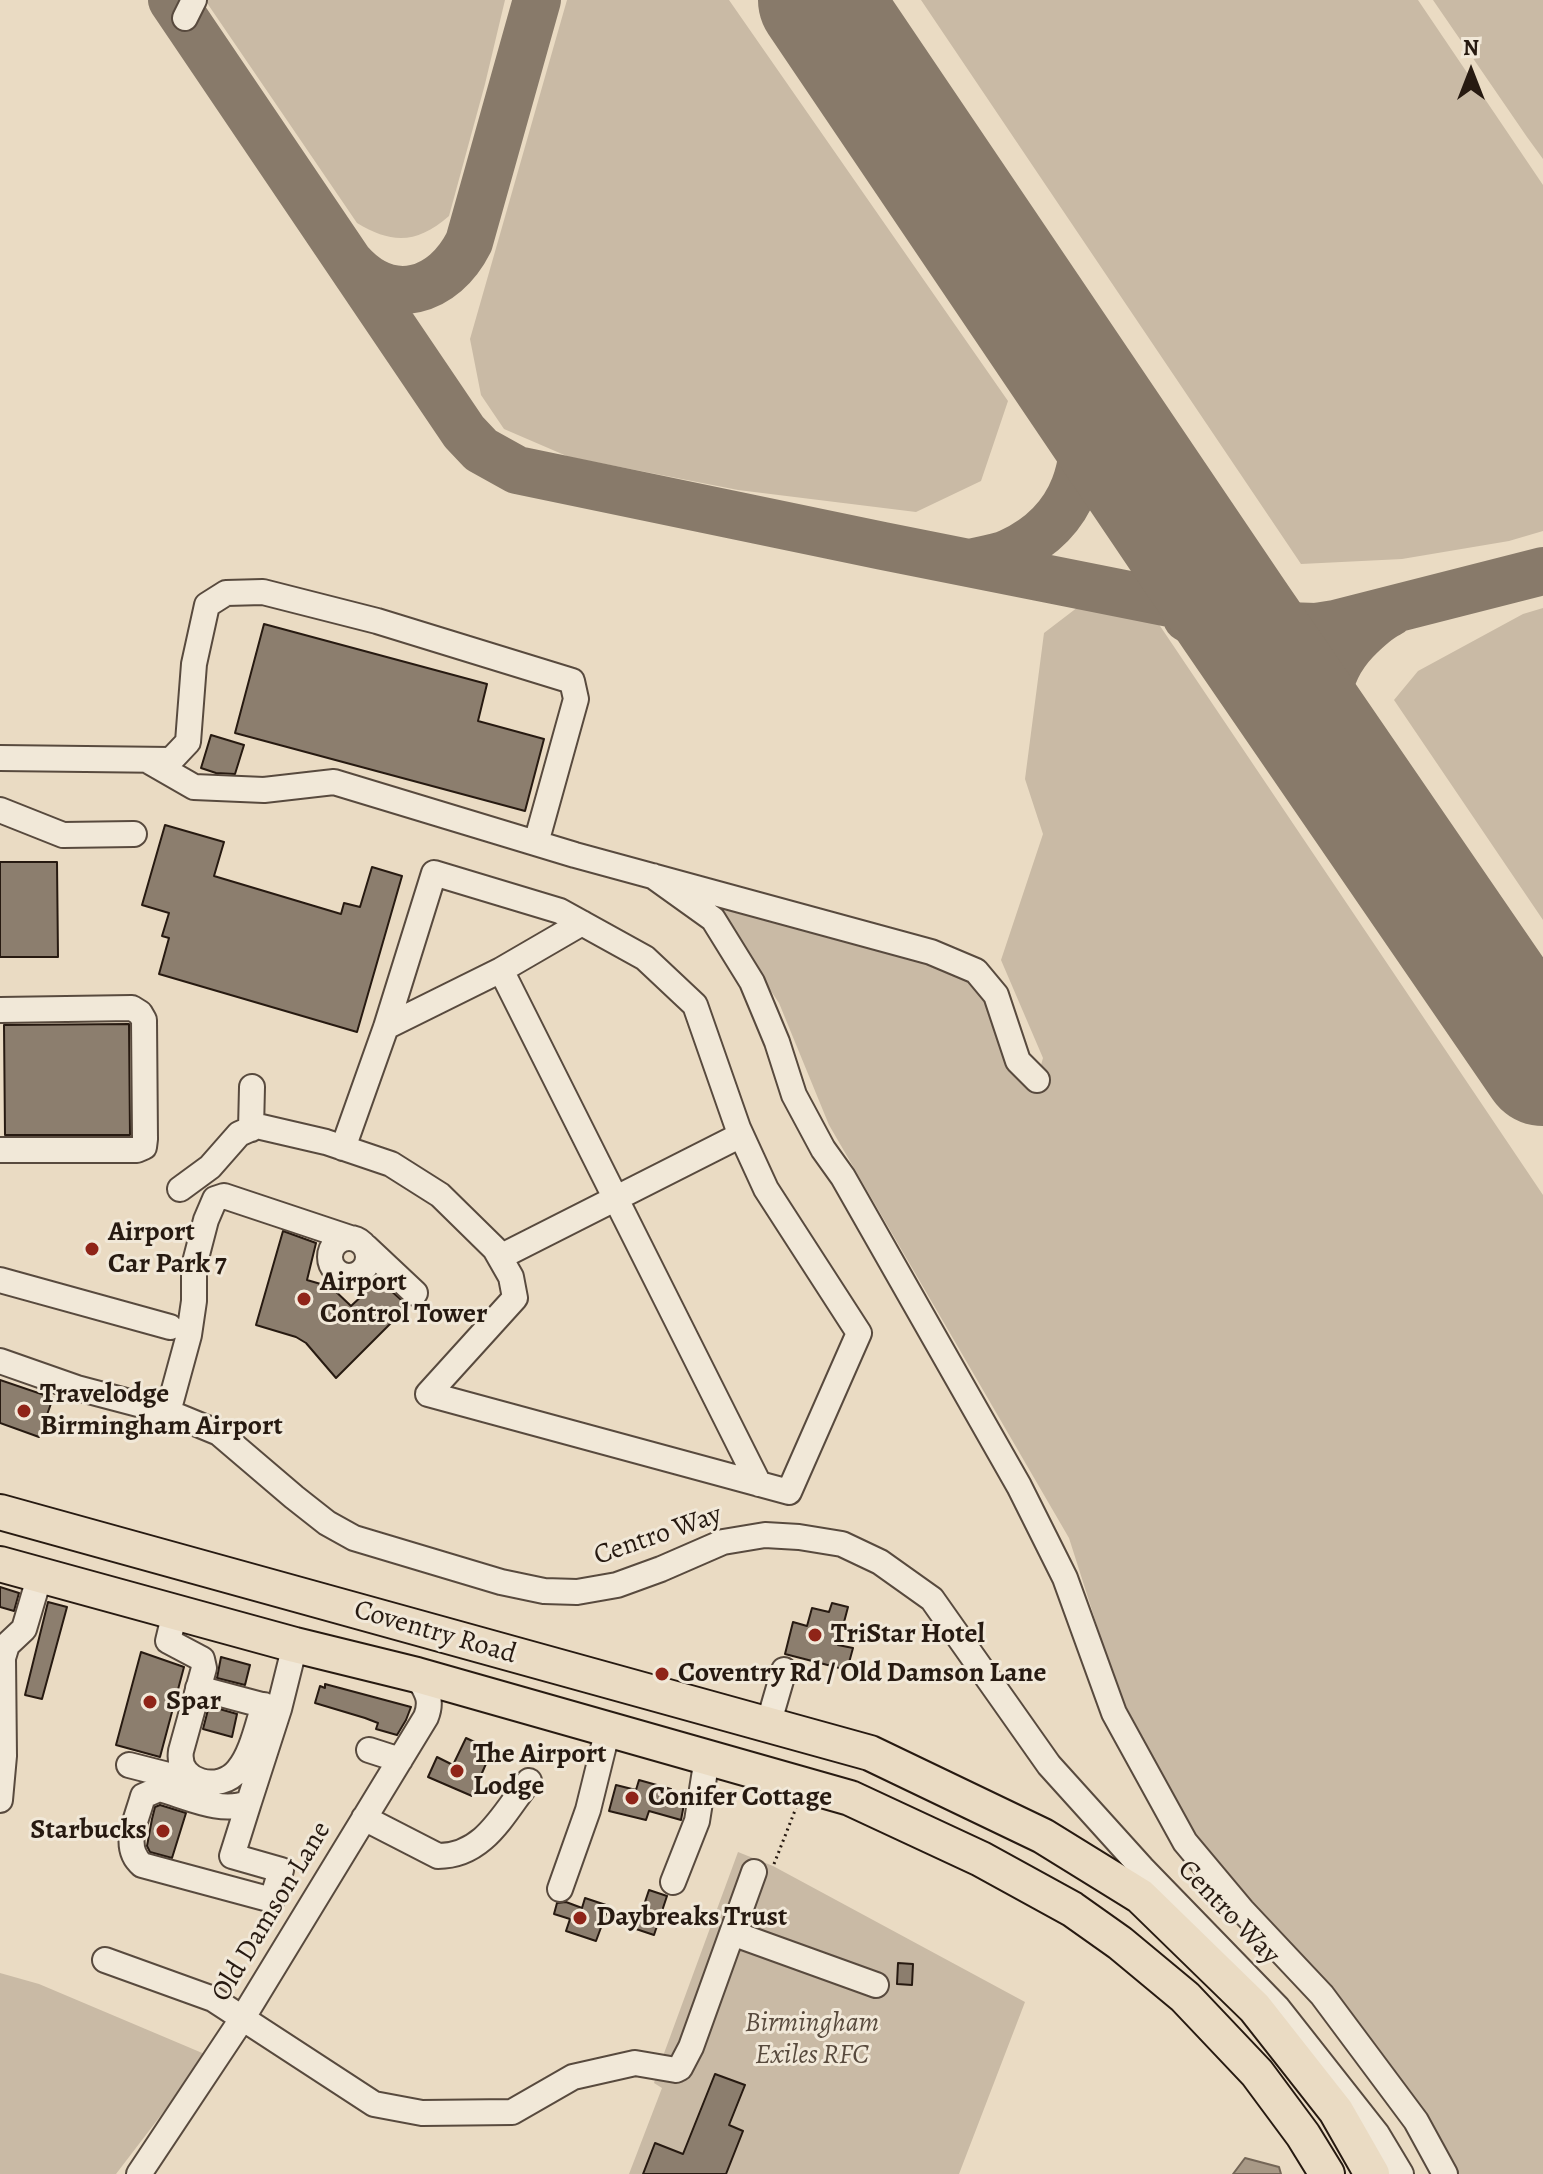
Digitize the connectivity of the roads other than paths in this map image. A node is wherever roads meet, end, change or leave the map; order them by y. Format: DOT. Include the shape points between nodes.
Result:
graph roads {
  1 [pos="0,758"];
  2 [pos="147,760"];
  3 [pos="0,810"];
  4 [pos="134,834"];
  5 [pos="536,843"];
  6 [pos="653,876"];
  7 [pos="582,923"];
  8 [pos="501,970"];
  9 [pos="0,1010"];
  10 [pos="386,1027"];
  11 [pos="1037,1080"];
  12 [pos="252,1087"];
  13 [pos="251,1129"];
  14 [pos="741,1135"];
  15 [pos="343,1148"];
  16 [pos="0,1150"];
  17 [pos="180,1189"];
  18 [pos="615,1197"];
  19 [pos="500,1257"];
  20 [pos="0,1280"];
  21 [pos="415,1293"];
  22 [pos="170,1327"];
  23 [pos="0,1361"];
  24 [pos="168,1412"];
  25 [pos="759,1484"];
  26 [pos="0,1512"];
  27 [pos="0,1564"];
  28 [pos="40,1575"];
  29 [pos="175,1612"];
  30 [pos="295,1645"];
  31 [pos="784,1670"];
  32 [pos="417,1675"];
  33 [pos="198,1688"];
  34 [pos="271,1707"];
  35 [pos="768,1725"];
  36 [pos="608,1729"];
  37 [pos="369,1750"];
  38 [pos="707,1758"];
  39 [pos="400,1760"];
  40 [pos="129,1765"];
  41 [pos="183,1770"];
  42 [pos="529,1781"];
  43 [pos="0,1800"];
  44 [pos="249,1802"];
  45 [pos="364,1818"];
  46 [pos="764,1869"];
  47 [pos="673,1882"];
  48 [pos="560,1889"];
  49 [pos="732,1933"];
  50 [pos="105,1960"];
  51 [pos="876,1985"];
  52 [pos="242,2019"];
  53 [pos="139,2174"];
  54 [pos="1327,2174"];
  55 [pos="1372,2174"];
  56 [pos="1401,2174"];
  57 [pos="1445,2174"];
  1 -- 2 [label="street"];
  2 -- 5 [label="street" via="194,787 264,790 334,782"];
  2 -- 5 [label="street" via="171,760 188,742 194,664 207,605 226,593 263,592 572,681 576,699"];
  3 -- 4 [label="street" via="63,835"];
  5 -- 6 [label="street"];
  6 -- 11 [label="street" via="931,952 976,971 996,995 1018,1061"];
  6 -- 57 [label="street" via="713,919 752,982 794,1095 1019,1486 1065,1578 1114,1713 1185,1842 1322,1995 1416,2121"];
  7 -- 8 [label="street"];
  7 -- 10 [label="street" via="560,911 434,873"];
  7 -- 14 [label="street" via="645,958 695,1005"];
  8 -- 10 [label="street"];
  8 -- 18 [label="street"];
  9 -- 16 [label="street" via="132,1008 140,1013 145,1139 137,1150"];
  10 -- 15 [label="street"];
  12 -- 13 [label="street"];
  13 -- 15 [label="street" via="257,1126"];
  13 -- 17 [label="street"];
  14 -- 18 [label="street"];
  14 -- 25 [label="street" via="766,1189 859,1333 789,1492"];
  15 -- 19 [label="street" via="391,1164 440,1195"];
  18 -- 19 [label="street"];
  18 -- 25 [label="street"];
  19 -- 25 [label="street" via="515,1298 428,1394"];
  20 -- 22 [label="street"];
  21 -- 24 [label="street" via="358,1243 224,1196 215,1199 194,1266 189,1335"];
  23 -- 24 [label="street, Centro Way"];
  24 -- 56 [label="street, Centro Way" via="219,1433 305,1506 354,1538 501,1582 577,1592 617,1585 723,1542 765,1535 842,1544 880,1562 932,1599 1049,1765 1277,2007 1377,2134"];
  26 -- 35 [label="highway, Coventry Road"];
  27 -- 28 [label="highway, Coventry Road"];
  28 -- 29 [label="highway, Coventry Road"];
  28 -- 43 [label="street" via="24,1629 7,1645 3,1658"];
  29 -- 30 [label="highway, Coventry Road"];
  29 -- 33 [label="street" via="168,1641 202,1659"];
  30 -- 32 [label="highway, Coventry Road"];
  30 -- 34 [label="street"];
  31 -- 35 [label="street"];
  32 -- 36 [label="highway, Coventry Road"];
  32 -- 39 [label="street, Old Damson Lane" via="430,1705"];
  33 -- 34 [label="street"];
  33 -- 41 [label="street" via="181,1751"];
  34 -- 41 [label="street" via="238,1771 226,1780 210,1783"];
  34 -- 44 [label="street"];
  35 -- 55 [label="highway, Coventry Road" via="870,1753 1043,1836 1140,1896 1255,2008 1336,2111"];
  36 -- 38 [label="highway, Coventry Road"];
  36 -- 48 [label="street" via="588,1810"];
  37 -- 39 [label="street"];
  38 -- 47 [label="street" via="697,1821"];
  38 -- 54 [label="highway, Coventry Road" via="850,1798 981,1859 1072,1909 1185,1997 1257,2073"];
  39 -- 45 [label="street, Old Damson Lane"];
  40 -- 41 [label="street" via="172,1776"];
  42 -- 45 [label="street" via="480,1843 450,1856 438,1856"];
  44 -- 44 [label="street" via="232,1856 281,1870 272,1900 142,1865 134,1858 130,1843 143,1796 150,1791 229,1807"];
  45 -- 52 [label="street, Old Damson Lane"];
  46 -- 49 [label="street"];
  49 -- 51 [label="street"];
  49 -- 52 [label="street" via="680,2068 635,2063 573,2077 512,2112 422,2113 374,2104"];
  50 -- 52 [label="street" via="213,1999"];
  52 -- 53 [label="street, Old Damson Lane"];
}
